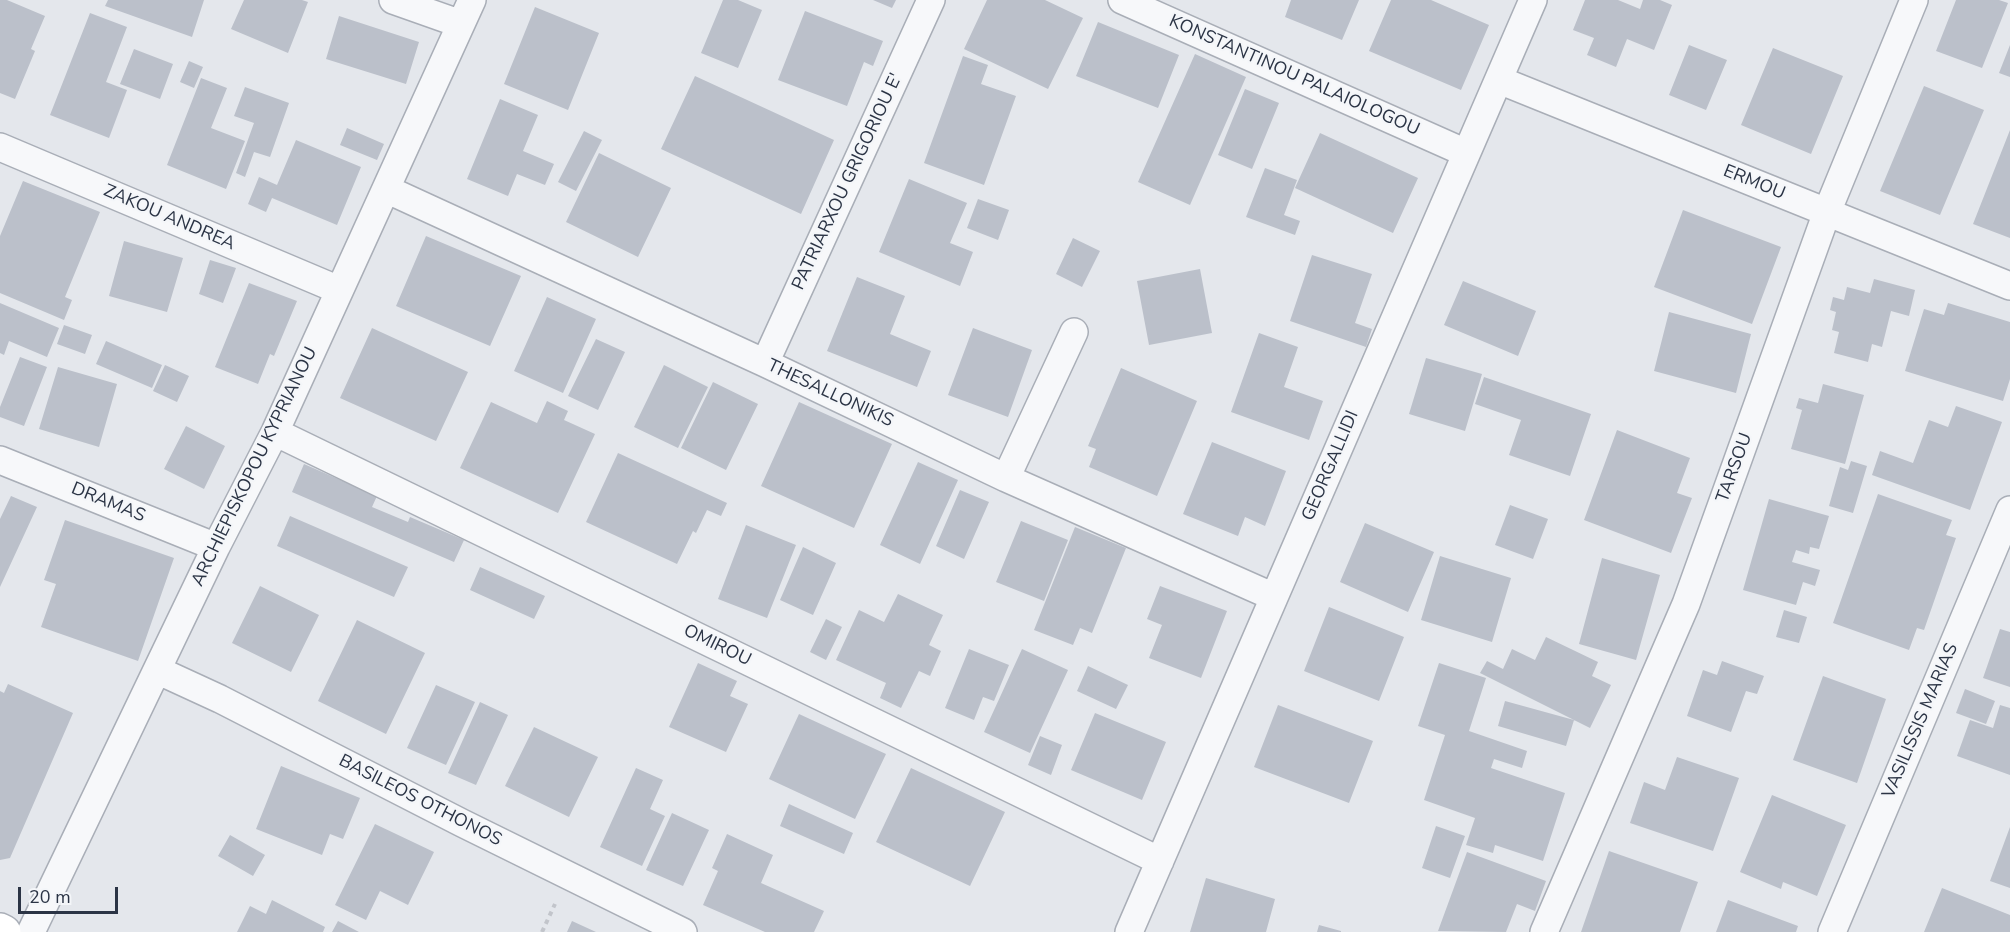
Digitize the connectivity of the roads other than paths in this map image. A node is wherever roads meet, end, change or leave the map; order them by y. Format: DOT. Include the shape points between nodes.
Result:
graph roads {
  1 [pos="393,0"];
  2 [pos="472,0"];
  3 [pos="931,0"];
  4 [pos="1122,0"];
  5 [pos="1533,0"];
  6 [pos="1914,0"];
  7 [pos="461,24"];
  8 [pos="1499,80"];
  9 [pos="0,147"];
  10 [pos="1466,153"];
  11 [pos="386,189"];
  12 [pos="1827,212"];
  13 [pos="2010,286"];
  14 [pos="339,290"];
  15 [pos="1074,333"];
  16 [pos="765,363"];
  17 [pos="275,432"];
  18 [pos="0,460"];
  19 [pos="1006,478"];
  20 [pos="2010,510"];
  21 [pos="216,546"];
  22 [pos="1274,597"];
  23 [pos="157,670"];
  24 [pos="1160,861"];
  25 [pos="0,930"];
  26 [pos="4,932"];
  27 [pos="31,932"];
  28 [pos="683,932"];
  29 [pos="1129,932"];
  30 [pos="1544,932"];
  31 [pos="1832,932"];
  1 -- 7 [label="street"];
  2 -- 7 [label="street, ARCHIEPISKOPOU KYPRIANOU"];
  3 -- 16 [label="street, PATRIARXOU GRIGORIOU E'"];
  4 -- 10 [label="street, KONSTANTINOU PALAIOLOGOU"];
  5 -- 8 [label="street, GEORGALLIDI"];
  6 -- 12 [label="street, TARSOU"];
  7 -- 11 [label="street, ARCHIEPISKOPOU KYPRIANOU"];
  8 -- 10 [label="street, GEORGALLIDI"];
  8 -- 12 [label="street, ERMOU"];
  9 -- 14 [label="street, ZAKOU ANDREA"];
  10 -- 22 [label="street, GEORGALLIDI"];
  11 -- 14 [label="street, ARCHIEPISKOPOU KYPRIANOU"];
  11 -- 16 [label="street, THESALLONIKIS"];
  12 -- 13 [label="street, ERMOU"];
  12 -- 30 [label="street, TARSOU" via="1686,604"];
  14 -- 17 [label="street, ARCHIEPISKOPOU KYPRIANOU"];
  15 -- 19 [label="street"];
  16 -- 19 [label="street, THESALLONIKIS"];
  17 -- 21 [label="street, ARCHIEPISKOPOU KYPRIANOU"];
  17 -- 24 [label="street, OMIROU"];
  18 -- 21 [label="street, DRAMAS"];
  19 -- 22 [label="street, THESALLONIKIS"];
  20 -- 31 [label="street, VASILISSIS MARIAS"];
  21 -- 23 [label="street, ARCHIEPISKOPOU KYPRIANOU"];
  22 -- 24 [label="street, GEORGALLIDI"];
  23 -- 27 [label="street, ARCHIEPISKOPOU KYPRIANOU"];
  23 -- 28 [label="street, BASILEOS OTHONOS"];
  24 -- 29 [label="street, GEORGALLIDI"];
  25 -- 26 [label="main road"];
}
